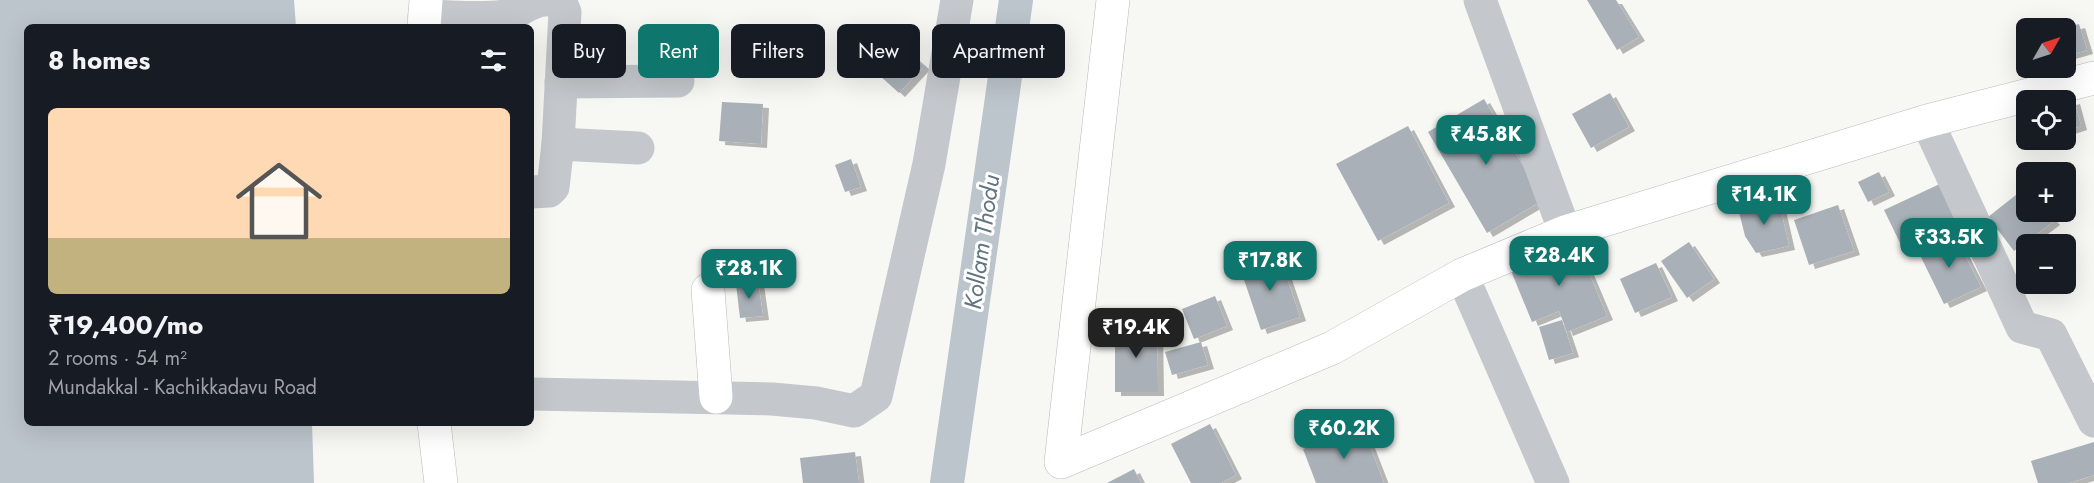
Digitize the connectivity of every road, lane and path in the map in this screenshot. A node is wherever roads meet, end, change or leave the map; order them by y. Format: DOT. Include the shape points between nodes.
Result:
graph roads {
  1 [pos="544,0"];
  2 [pos="550,0"];
  3 [pos="957,0"];
  4 [pos="1113,0"];
  5 [pos="1480,0"];
  6 [pos="425,14"];
  7 [pos="2094,78"];
  8 [pos="678,81"];
  9 [pos="561,82"];
  10 [pos="1927,121"];
  11 [pos="558,144"];
  12 [pos="638,148"];
  13 [pos="534,192"];
  14 [pos="1565,232"];
  15 [pos="1462,275"];
  16 [pos="708,290"];
  17 [pos="534,394"];
  18 [pos="717,397"];
  19 [pos="2094,421"];
  20 [pos="434,426"];
  21 [pos="1060,473"];
  22 [pos="441,483"];
  23 [pos="1553,483"];
  1 -- 6 [label="street" via="503,16"];
  2 -- 9 [label="street" via="560,1 565,12"];
  3 -- 18 [label="street" via="929,164 876,396 854,411 816,403"];
  4 -- 21 [label="street"];
  5 -- 14 [label="street"];
  7 -- 10 [label="street"];
  8 -- 9 [label="street"];
  9 -- 11 [label="street"];
  10 -- 14 [label="street"];
  10 -- 19 [label="street" via="2022,327 2051,334"];
  11 -- 12 [label="street"];
  11 -- 13 [label="street" via="553,188"];
  14 -- 15 [label="street"];
  15 -- 21 [label="street" via="1332,348"];
  15 -- 23 [label="street"];
  16 -- 18 [label="street"];
  17 -- 18 [label="street"];
  20 -- 22 [label="street"];
}
